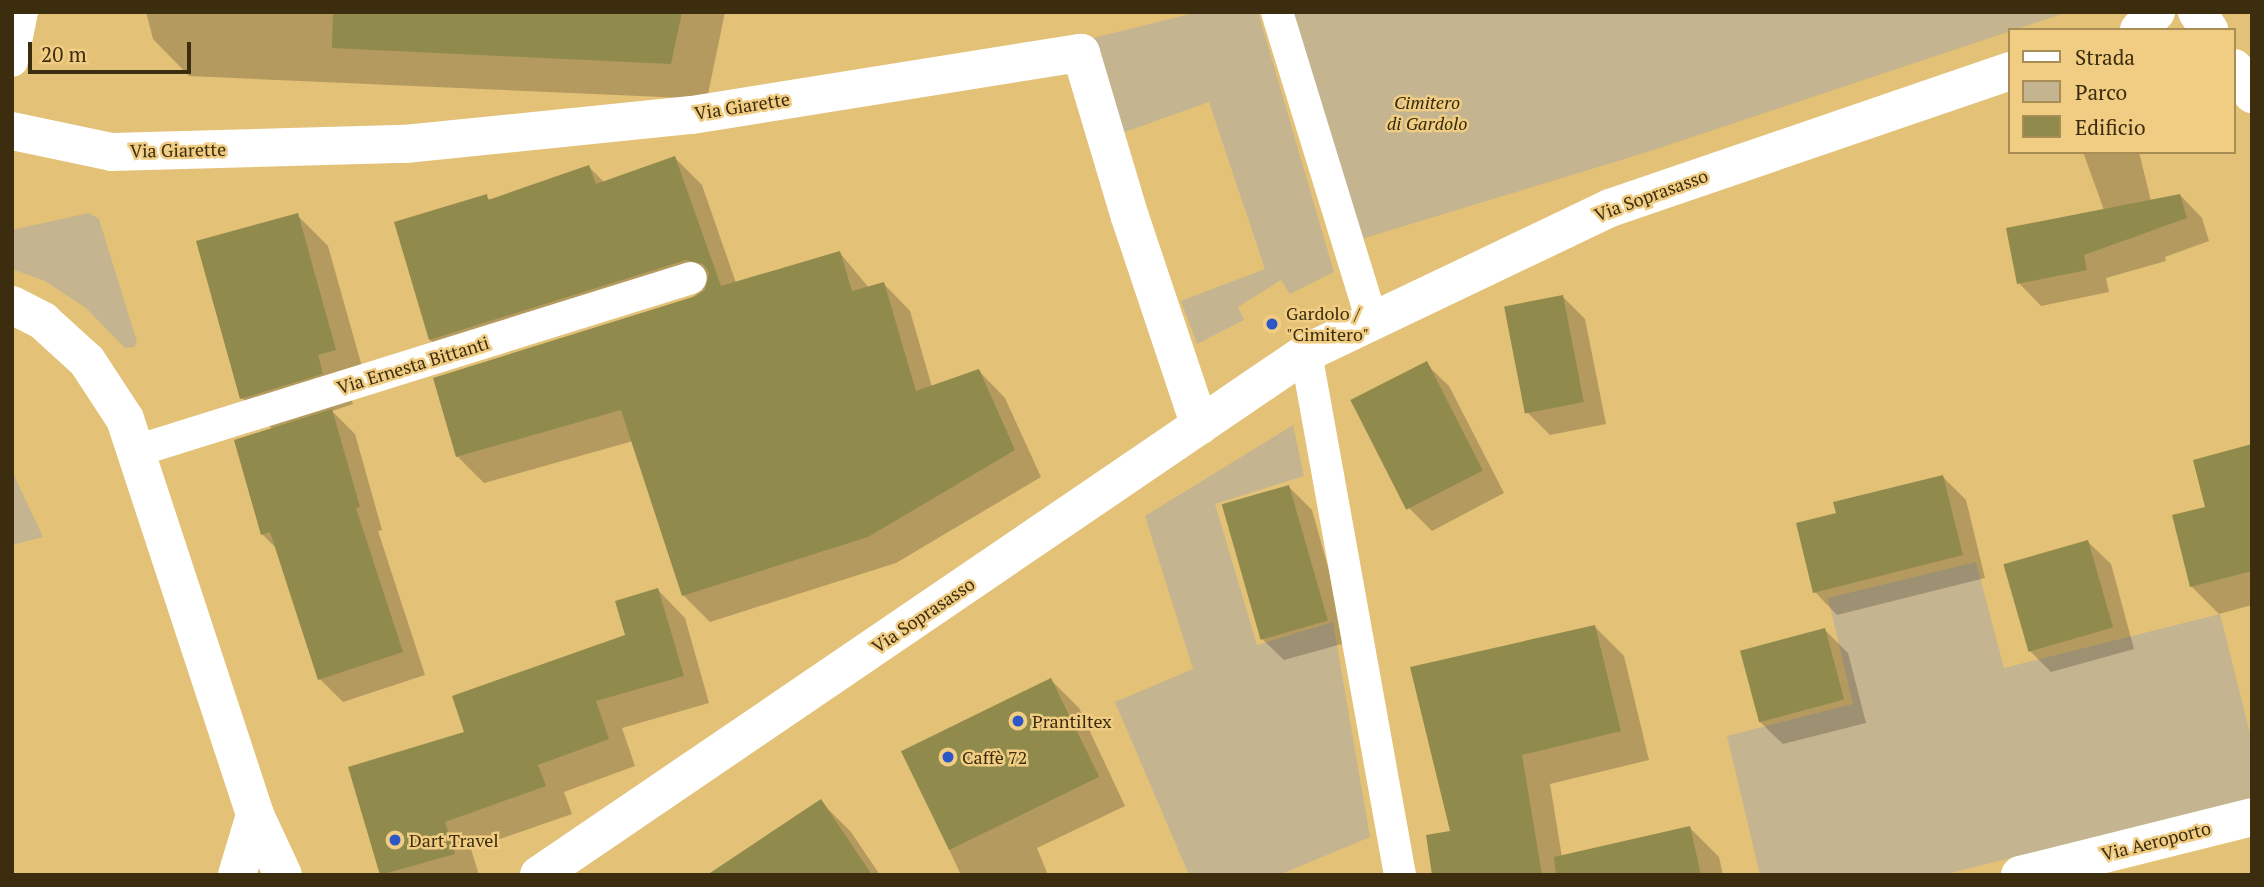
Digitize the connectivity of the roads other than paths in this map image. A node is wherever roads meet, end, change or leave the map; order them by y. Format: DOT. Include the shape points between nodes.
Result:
graph roads {
  1 [pos="22,12"];
  2 [pos="1277,12"];
  3 [pos="2156,12"];
  4 [pos="2197,12"];
  5 [pos="2141,28"];
  6 [pos="2208,28"];
  7 [pos="12,61"];
  8 [pos="2236,71"];
  9 [pos="2008,72"];
  10 [pos="2252,94"];
  11 [pos="12,131"];
  12 [pos="691,278"];
  13 [pos="12,305"];
  14 [pos="1372,320"];
  15 [pos="1306,353"];
  16 [pos="1200,426"];
  17 [pos="136,451"];
  18 [pos="256,815"];
  19 [pos="2252,817"];
  20 [pos="237,875"];
  21 [pos="283,875"];
  22 [pos="539,875"];
  23 [pos="1400,875"];
  24 [pos="2020,875"];
  1 -- 7 [label="lane"];
  2 -- 14 [label="lane"];
  3 -- 5 [label="street"];
  4 -- 6 [label="street"];
  8 -- 10 [label="street"];
  9 -- 14 [label="street, Via Soprasasso" via="1610,208"];
  11 -- 16 [label="street, Via Giarette" via="112,152 405,144 692,114 1081,53 1129,217"];
  12 -- 17 [label="lane, Via Ernesta Bittanti"];
  13 -- 17 [label="street" via="43,321 87,361 125,419"];
  14 -- 15 [label="street, Via Soprasasso"];
  15 -- 16 [label="street, Via Soprasasso"];
  15 -- 23 [label="lane"];
  16 -- 22 [label="street, Via Soprasasso"];
  17 -- 18 [label="street"];
  18 -- 20 [label="street"];
  18 -- 21 [label="street"];
  19 -- 24 [label="street, Via Aeroporto"];
}
